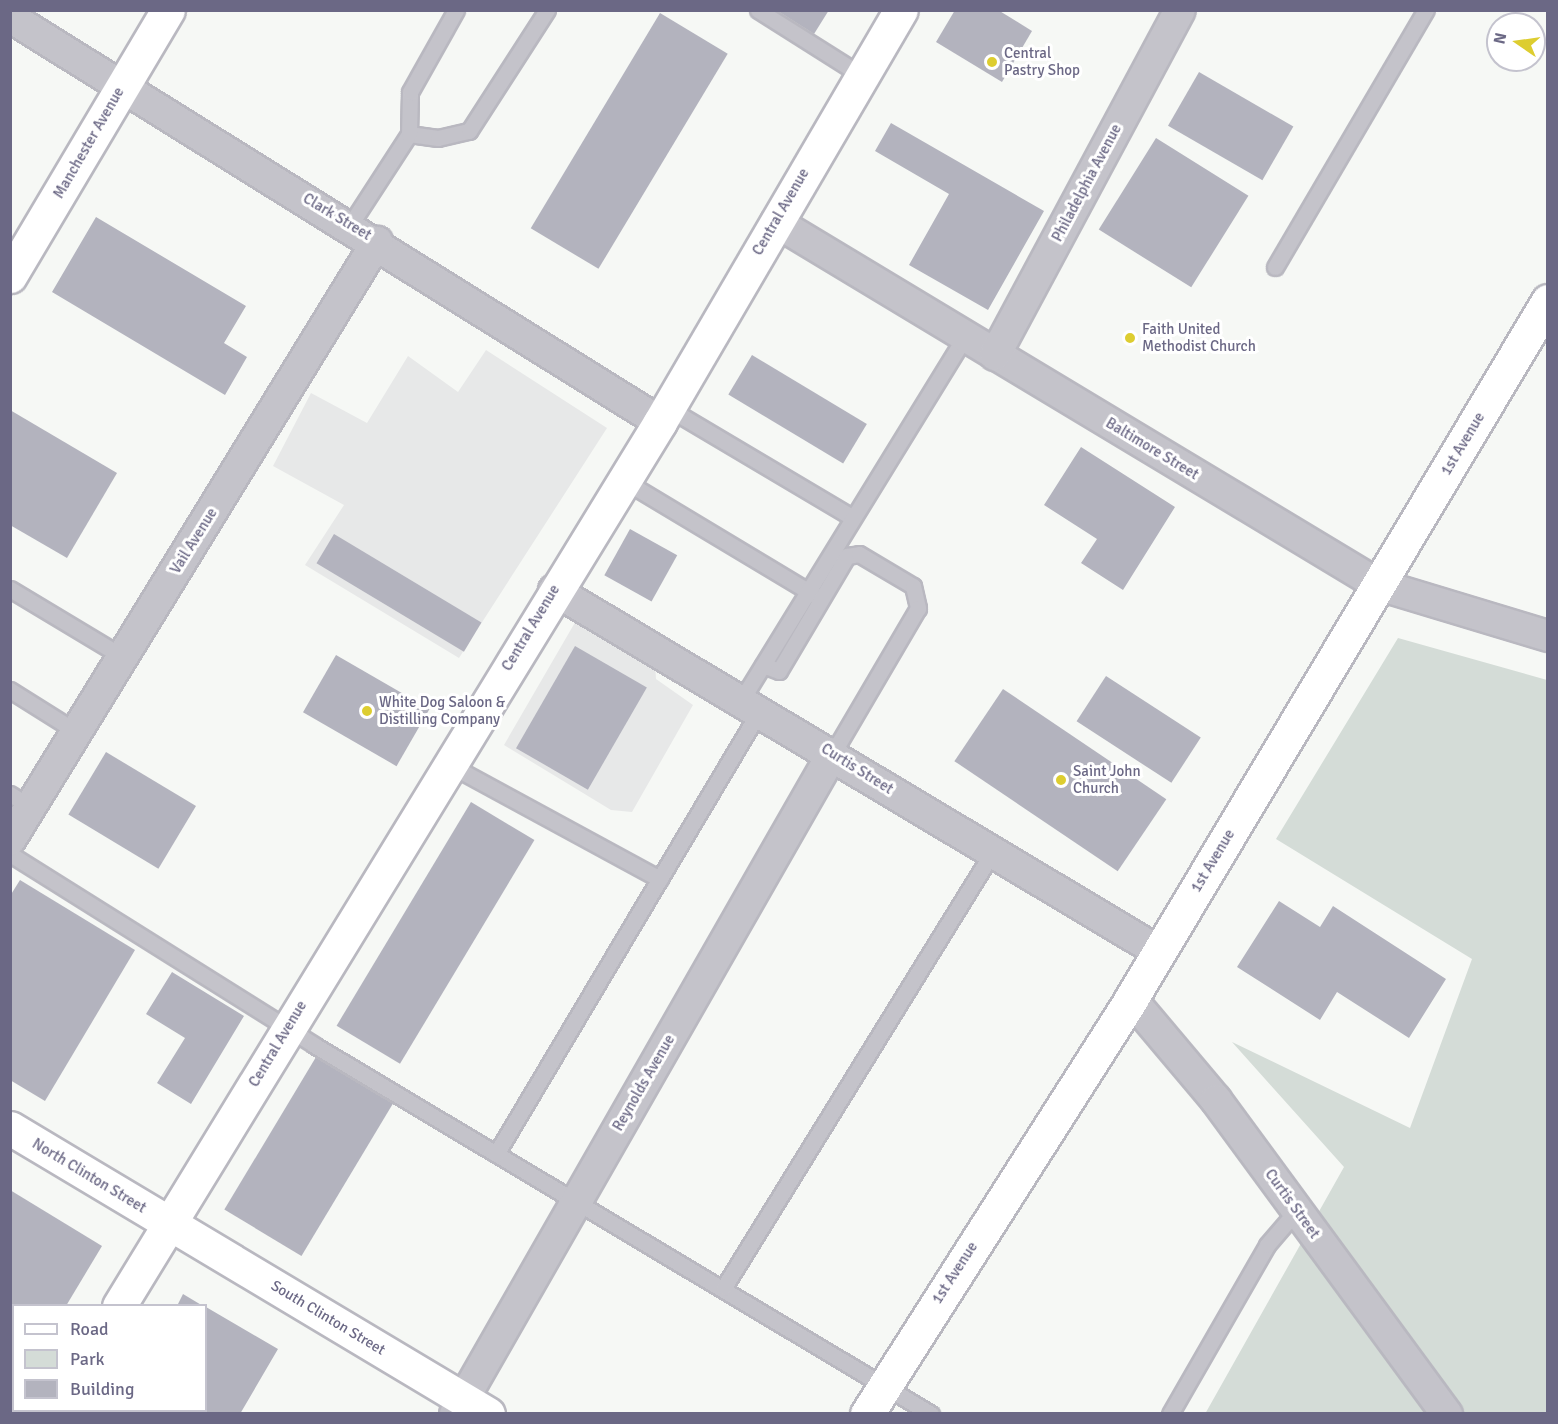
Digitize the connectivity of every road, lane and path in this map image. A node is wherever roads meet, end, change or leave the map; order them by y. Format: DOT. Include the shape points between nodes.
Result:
graph roads {
  1 [pos="168,10"];
  2 [pos="456,10"];
  3 [pos="547,10"];
  4 [pos="758,10"];
  5 [pos="901,10"];
  6 [pos="1180,10"];
  7 [pos="1426,10"];
  8 [pos="10,17"];
  9 [pos="861,75"];
  10 [pos="121,87"];
  11 [pos="409,134"];
  12 [pos="776,222"];
  13 [pos="350,225"];
  14 [pos="377,242"];
  15 [pos="1275,267"];
  16 [pos="10,276"];
  17 [pos="1548,302"];
  18 [pos="965,337"];
  19 [pos="995,355"];
  20 [pos="664,415"];
  21 [pos="624,480"];
  22 [pos="853,518"];
  23 [pos="1379,585"];
  24 [pos="10,589"];
  25 [pos="554,590"];
  26 [pos="814,595"];
  27 [pos="1548,636"];
  28 [pos="123,657"];
  29 [pos="10,690"];
  30 [pos="751,705"];
  31 [pos="77,732"];
  32 [pos="832,753"];
  33 [pos="448,764"];
  34 [pos="21,800"];
  35 [pos="10,840"];
  36 [pos="992,853"];
  37 [pos="10,854"];
  38 [pos="660,879"];
  39 [pos="1158,951"];
  40 [pos="1131,999"];
  41 [pos="288,1028"];
  42 [pos="10,1128"];
  43 [pos="496,1154"];
  44 [pos="576,1202"];
  45 [pos="1297,1210"];
  46 [pos="168,1224"];
  47 [pos="724,1287"];
  48 [pos="120,1304"];
  49 [pos="883,1386"];
  50 [pos="469,1409"];
  51 [pos="867,1413"];
  52 [pos="931,1413"];
  53 [pos="1170,1413"];
  54 [pos="1447,1413"];
  1 -- 10 [label="main road, Manchester Avenue"];
  2 -- 11 [label="lane" via="410,92"];
  3 -- 11 [label="lane" via="469,131 438,138"];
  4 -- 9 [label="lane"];
  5 -- 9 [label="main road, Central Avenue"];
  6 -- 19 [label="street, Philadelphia Avenue"];
  7 -- 15 [label="lane"];
  8 -- 10 [label="street, Clark Street"];
  9 -- 12 [label="main road, Central Avenue"];
  10 -- 13 [label="street, Clark Street"];
  10 -- 16 [label="main road, Manchester Avenue"];
  11 -- 13 [label="lane"];
  12 -- 18 [label="street, Baltimore Street"];
  12 -- 20 [label="main road, Central Avenue"];
  13 -- 14 [label="street, Clark Street"];
  14 -- 20 [label="street, Clark Street"];
  14 -- 28 [label="street, Vail Avenue"];
  17 -- 23 [label="main road, 1st Avenue"];
  18 -- 19 [label="street, Baltimore Street"];
  18 -- 22 [label="lane"];
  19 -- 23 [label="street, Baltimore Street"];
  20 -- 21 [label="main road, Central Avenue"];
  20 -- 22 [label="lane"];
  21 -- 25 [label="main road, Central Avenue"];
  21 -- 26 [label="lane"];
  22 -- 26 [label="lane"];
  23 -- 27 [label="street, Baltimore Street"];
  23 -- 39 [label="main road, 1st Avenue"];
  24 -- 28 [label="lane"];
  25 -- 30 [label="street, Curtis Street"];
  25 -- 33 [label="main road, Central Avenue"];
  26 -- 30 [label="lane" via="763,665"];
  26 -- 32 [label="lane" via="847,556 859,554 913,586 918,608"];
  28 -- 31 [label="street, Vail Avenue"];
  29 -- 31 [label="lane"];
  30 -- 32 [label="street, Curtis Street"];
  30 -- 38 [label="lane"];
  31 -- 34 [label="street, Vail Avenue"];
  32 -- 36 [label="street, Curtis Street"];
  32 -- 44 [label="street, Reynolds Avenue"];
  33 -- 38 [label="lane"];
  33 -- 41 [label="main road, Central Avenue"];
  34 -- 35 [label="street, Vail Avenue"];
  36 -- 39 [label="street, Curtis Street"];
  36 -- 47 [label="lane"];
  37 -- 41 [label="lane"];
  38 -- 43 [label="lane"];
  39 -- 40 [label="main road, 1st Avenue"];
  40 -- 45 [label="street, Curtis Street"];
  40 -- 49 [label="main road, 1st Avenue"];
  41 -- 43 [label="lane"];
  41 -- 46 [label="main road, Central Avenue"];
  42 -- 46 [label="main road, North Clinton Street"];
  43 -- 44 [label="lane"];
  44 -- 47 [label="lane"];
  44 -- 50 [label="street, Reynolds Avenue"];
  45 -- 53 [label="lane" via="1267,1245"];
  45 -- 54 [label="street, Curtis Street"];
  46 -- 48 [label="main road, Central Avenue"];
  46 -- 50 [label="main road, South Clinton Street"];
  47 -- 49 [label="lane"];
  49 -- 51 [label="main road, 1st Avenue"];
  49 -- 52 [label="lane"];
}
